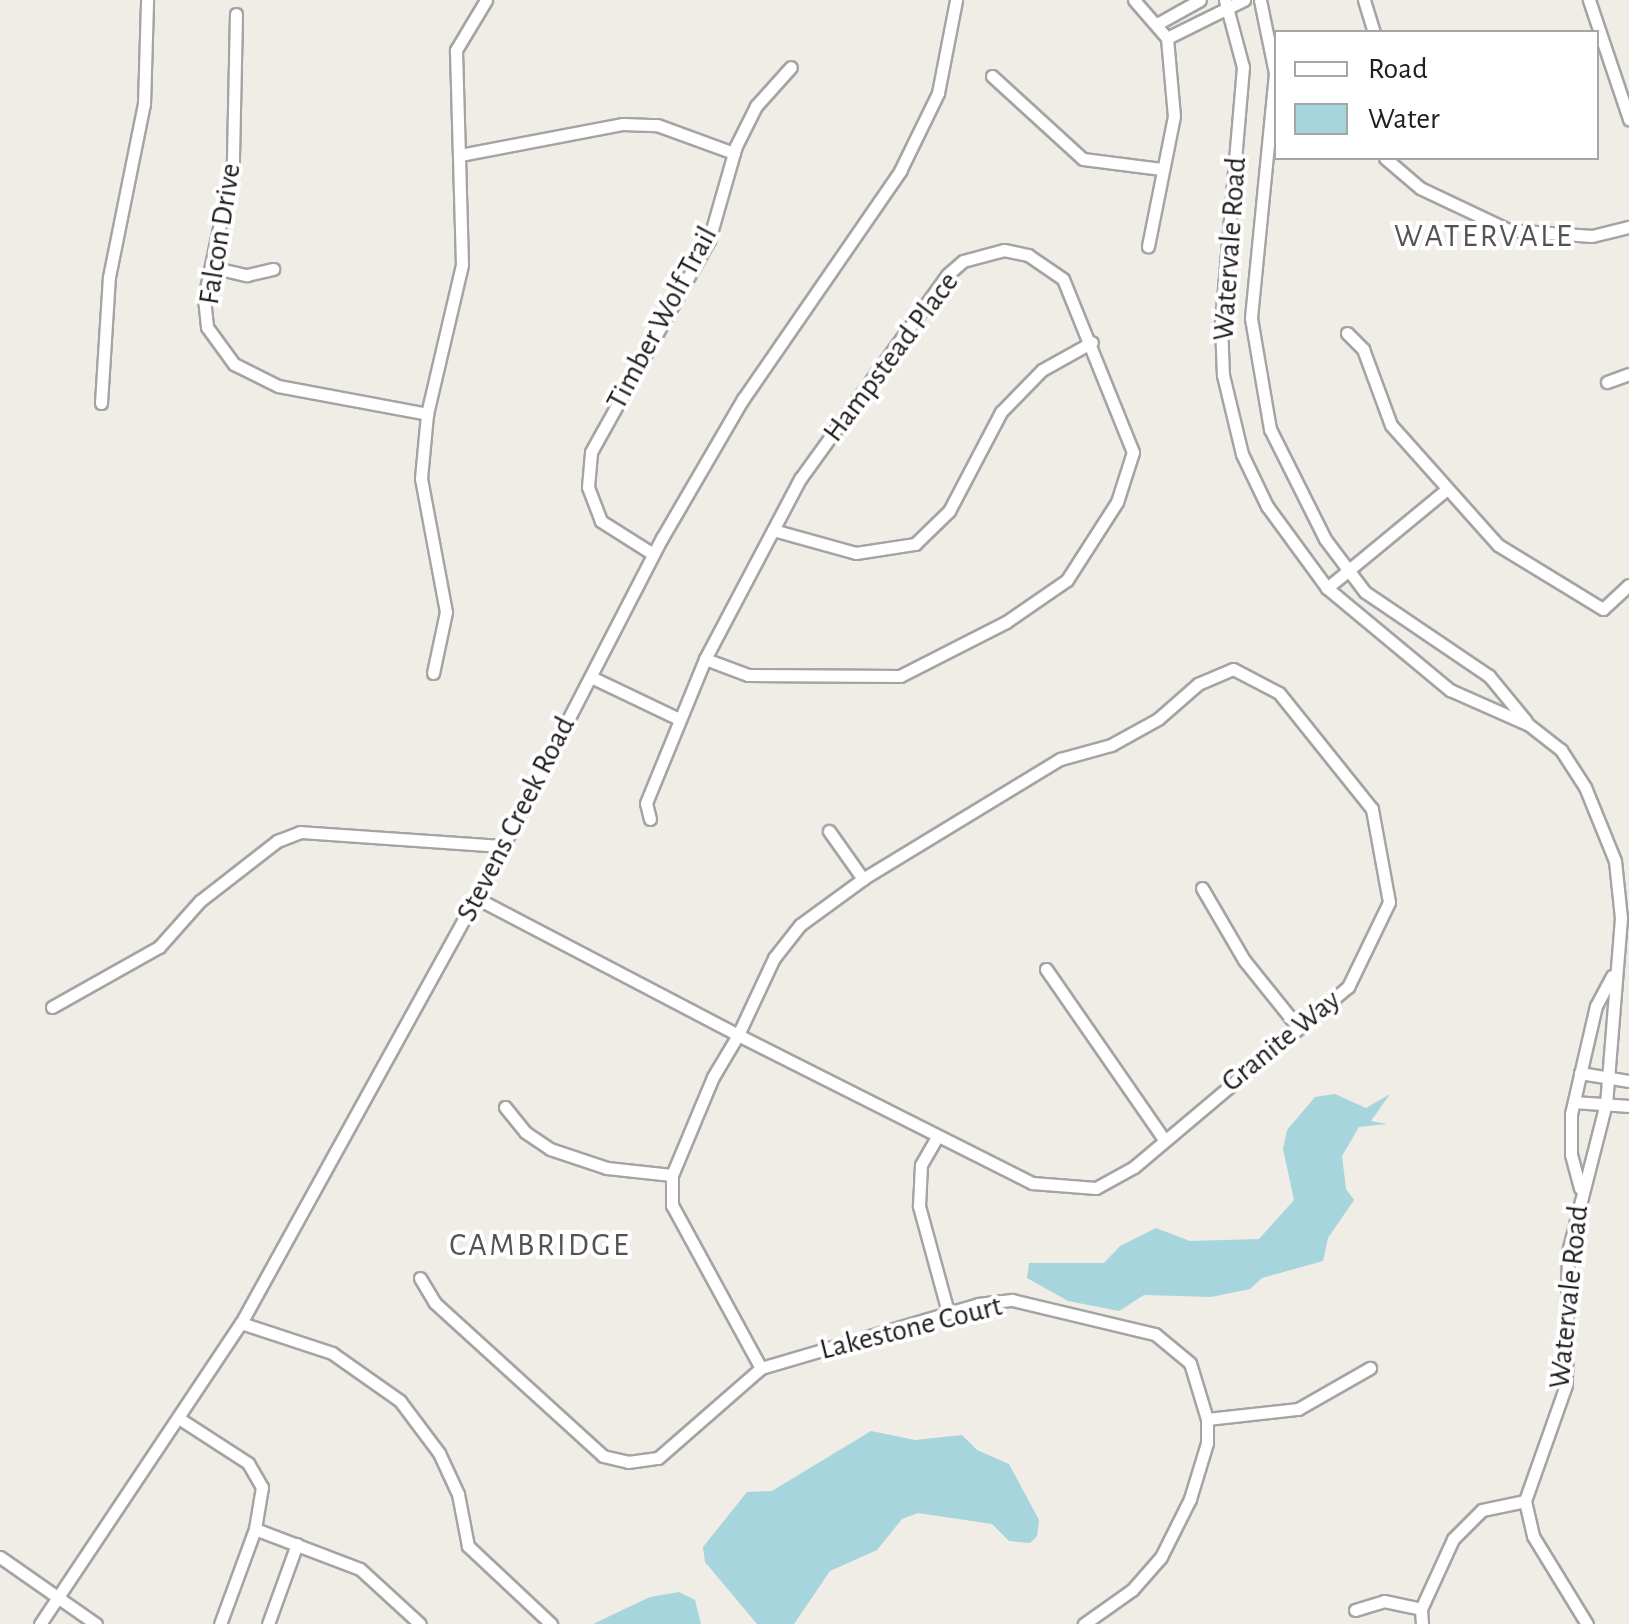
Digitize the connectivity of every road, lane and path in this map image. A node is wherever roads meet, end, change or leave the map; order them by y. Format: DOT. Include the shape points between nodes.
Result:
graph roads {
  1 [pos="146,0"];
  2 [pos="486,0"];
  3 [pos="956,0"];
  4 [pos="1134,0"];
  5 [pos="1200,0"];
  6 [pos="1244,0"];
  7 [pos="1260,0"];
  8 [pos="1364,0"];
  9 [pos="1589,0"];
  10 [pos="1227,4"];
  11 [pos="236,14"];
  12 [pos="1157,24"];
  13 [pos="1373,30"];
  14 [pos="1596,30"];
  15 [pos="1166,38"];
  16 [pos="1603,63"];
  17 [pos="791,67"];
  18 [pos="1274,68"];
  19 [pos="992,76"];
  20 [pos="1274,82"];
  21 [pos="1629,120"];
  22 [pos="734,153"];
  23 [pos="460,155"];
  24 [pos="1386,160"];
  25 [pos="1162,169"];
  26 [pos="1629,227"];
  27 [pos="1148,246"];
  28 [pos="211,267"];
  29 [pos="274,269"];
  30 [pos="1347,333"];
  31 [pos="1092,342"];
  32 [pos="1629,374"];
  33 [pos="1607,382"];
  34 [pos="102,403"];
  35 [pos="427,414"];
  36 [pos="1446,490"];
  37 [pos="773,530"];
  38 [pos="653,554"];
  39 [pos="1349,570"];
  40 [pos="1629,585"];
  41 [pos="1327,588"];
  42 [pos="705,659"];
  43 [pos="433,673"];
  44 [pos="592,677"];
  45 [pos="679,719"];
  46 [pos="1529,725"];
  47 [pos="650,819"];
  48 [pos="829,831"];
  49 [pos="500,846"];
  50 [pos="863,879"];
  51 [pos="1202,888"];
  52 [pos="476,898"];
  53 [pos="1625,918"];
  54 [pos="1046,969"];
  55 [pos="1612,976"];
  56 [pos="52,1008"];
  57 [pos="1297,1026"];
  58 [pos="738,1035"];
  59 [pos="1580,1074"];
  60 [pos="1609,1079"];
  61 [pos="1629,1081"];
  62 [pos="1574,1102"];
  63 [pos="1606,1103"];
  64 [pos="1629,1106"];
  65 [pos="506,1107"];
  66 [pos="937,1136"];
  67 [pos="1163,1138"];
  68 [pos="672,1175"];
  69 [pos="1580,1188"];
  70 [pos="420,1278"];
  71 [pos="948,1312"];
  72 [pos="241,1323"];
  73 [pos="761,1368"];
  74 [pos="1370,1368"];
  75 [pos="180,1419"];
  76 [pos="1207,1419"];
  77 [pos="1525,1501"];
  78 [pos="255,1529"];
  79 [pos="296,1544"];
  80 [pos="0,1557"];
  81 [pos="58,1598"];
  82 [pos="1354,1610"];
  83 [pos="1421,1610"];
  84 [pos="416,1623"];
  85 [pos="40,1624"];
  86 [pos="96,1624"];
  87 [pos="220,1624"];
  88 [pos="268,1624"];
  89 [pos="551,1624"];
  90 [pos="1084,1624"];
  91 [pos="1422,1624"];
  92 [pos="1587,1624"];
  1 -- 34 [label="street" via="144,104 109,277"];
  2 -- 23 [label="street" via="456,50"];
  3 -- 38 [label="street, Stevens Creek Road" via="938,93 900,171 744,398"];
  4 -- 12 [label="street"];
  5 -- 12 [label="street"];
  6 -- 10 [label="street"];
  7 -- 18 [label="street, Watervale Road"];
  8 -- 13 [label="street"];
  9 -- 14 [label="street"];
  10 -- 15 [label="street"];
  10 -- 41 [label="street, Watervale Road" via="1243,68 1221,282 1223,376 1242,454 1267,506"];
  11 -- 28 [label="street, Falcon Drive" via="232,162"];
  12 -- 15 [label="street"];
  15 -- 25 [label="street" via="1174,116"];
  16 -- 21 [label="street"];
  17 -- 22 [label="street, Timber Wolf Trail" via="756,106"];
  19 -- 25 [label="street" via="1083,159"];
  20 -- 39 [label="street, Watervale Road" via="1252,276 1255,362 1281,455"];
  22 -- 23 [label="street" via="656,125 623,124"];
  22 -- 38 [label="street, Timber Wolf Trail" via="703,252 591,452 588,487 601,521"];
  23 -- 35 [label="street" via="462,265"];
  24 -- 26 [label="street" via="1420,188 1509,230 1592,236"];
  25 -- 27 [label="street"];
  28 -- 29 [label="street" via="247,275"];
  28 -- 35 [label="street, Falcon Drive" via="207,327 234,364 324,398"];
  30 -- 36 [label="street" via="1364,350 1391,426"];
  31 -- 37 [label="street" via="1042,370 1001,412 949,511 915,544 856,553"];
  31 -- 37 [label="street, Hampstead Place" via="1064,279 1049,267 1004,250 963,261 877,369"];
  31 -- 42 [label="street, Hampstead Place" via="1133,452 1102,530 1048,596 928,667 900,676 748,675"];
  32 -- 33 [label="street"];
  35 -- 43 [label="street" via="421,478 446,612"];
  36 -- 39 [label="street"];
  36 -- 40 [label="street" via="1498,545 1603,610"];
  37 -- 42 [label="street, Hampstead Place"];
  38 -- 44 [label="street, Stevens Creek Road"];
  39 -- 41 [label="street"];
  39 -- 46 [label="street, Watervale Road" via="1389,612 1489,676"];
  41 -- 46 [label="street, Watervale Road" via="1450,690"];
  42 -- 45 [label="street, Hampstead Place"];
  44 -- 45 [label="street"];
  44 -- 49 [label="street, Stevens Creek Road"];
  45 -- 47 [label="street, Hampstead Place" via="646,803"];
  46 -- 53 [label="street, Watervale Road" via="1561,750 1604,827"];
  48 -- 50 [label="street"];
  49 -- 52 [label="street, Stevens Creek Road"];
  49 -- 56 [label="street" via="300,832 277,841 200,901 159,947"];
  50 -- 57 [label="street, Granite Way" via="1060,758 1111,745 1158,719 1198,684 1233,669 1279,693 1348,776 1372,809 1385,859 1389,902 1372,948 1348,987"];
  50 -- 58 [label="street, Granite Way" via="800,926 774,958"];
  51 -- 57 [label="street" via="1244,960"];
  52 -- 58 [label="street, Granite Way"];
  52 -- 72 [label="street, Stevens Creek Road"];
  53 -- 55 [label="street, Watervale Road"];
  54 -- 67 [label="street"];
  55 -- 59 [label="street, Watervale Road" via="1596,1006"];
  55 -- 60 [label="street, Watervale Road" via="1617,1020"];
  57 -- 67 [label="street, Granite Way"];
  58 -- 66 [label="street, Granite Way"];
  58 -- 68 [label="street"];
  59 -- 60 [label="street"];
  59 -- 62 [label="street, Watervale Road"];
  60 -- 61 [label="street"];
  60 -- 63 [label="street, Watervale Road"];
  62 -- 63 [label="street"];
  62 -- 69 [label="street, Watervale Road" via="1571,1154"];
  63 -- 64 [label="street"];
  63 -- 69 [label="street, Watervale Road"];
  65 -- 68 [label="street" via="525,1132 550,1148 607,1168"];
  66 -- 67 [label="street, Granite Way" via="1032,1183 1064,1190 1096,1188 1134,1167"];
  66 -- 71 [label="street" via="921,1166 919,1206"];
  68 -- 73 [label="street" via="672,1204"];
  69 -- 77 [label="street, Watervale Road" via="1568,1252 1566,1385"];
  70 -- 73 [label="street, Lakestone Court" via="435,1303 603,1456 658,1458"];
  71 -- 73 [label="street, Lakestone Court"];
  71 -- 76 [label="street, Lakestone Court" via="1012,1300 1155,1334 1190,1364"];
  72 -- 75 [label="street, Stevens Creek Road"];
  72 -- 89 [label="street" via="332,1353 400,1401 440,1453 458,1494 468,1546"];
  74 -- 76 [label="street" via="1298,1409"];
  75 -- 78 [label="street" via="258,1475 262,1498"];
  75 -- 81 [label="street, Stevens Creek Road"];
  76 -- 90 [label="street, Lakestone Court" via="1190,1499 1161,1557 1132,1590"];
  77 -- 83 [label="street" via="1482,1510 1453,1539"];
  77 -- 92 [label="street" via="1542,1553"];
  78 -- 79 [label="street"];
  78 -- 87 [label="street"];
  79 -- 84 [label="street" via="360,1570"];
  79 -- 88 [label="street"];
  80 -- 81 [label="street"];
  81 -- 85 [label="street, Stevens Creek Road"];
  81 -- 86 [label="street"];
  82 -- 83 [label="street" via="1384,1601"];
  83 -- 91 [label="street"];
}
